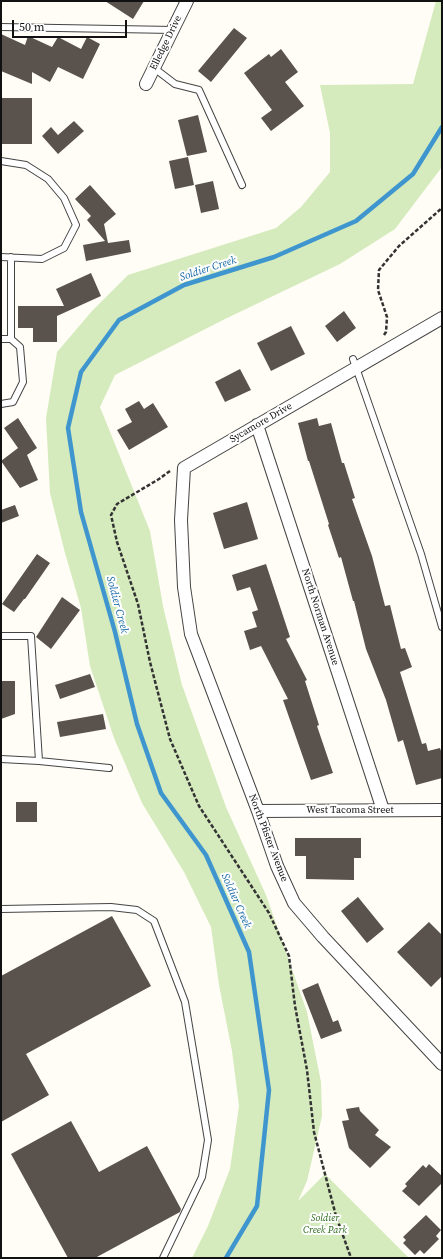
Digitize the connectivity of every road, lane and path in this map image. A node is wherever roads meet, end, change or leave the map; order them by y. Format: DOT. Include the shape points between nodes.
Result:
graph roads {
  1 [pos="187,1"];
  2 [pos="1,27"];
  3 [pos="173,30"];
  4 [pos="154,68"];
  5 [pos="146,84"];
  6 [pos="1,161"];
  7 [pos="242,185"];
  8 [pos="442,208"];
  9 [pos="1,257"];
  10 [pos="11,257"];
  11 [pos="442,318"];
  12 [pos="382,338"];
  13 [pos="1,340"];
  14 [pos="11,340"];
  15 [pos="355,363"];
  16 [pos="1,404"];
  17 [pos="258,425"];
  18 [pos="172,470"];
  19 [pos="184,588"];
  20 [pos="442,627"];
  21 [pos="1,636"];
  22 [pos="1,758"];
  23 [pos="40,760"];
  24 [pos="109,768"];
  25 [pos="383,810"];
  26 [pos="442,810"];
  27 [pos="258,811"];
  28 [pos="1,909"];
  29 [pos="442,1064"];
  30 [pos="163,1258"];
  31 [pos="350,1258"];
  1 -- 3 [label="street, Elledge Drive"];
  2 -- 3 [label="lane"];
  3 -- 4 [label="street, Elledge Drive"];
  4 -- 5 [label="street, Elledge Drive"];
  4 -- 7 [label="lane" via="175,84 199,90"];
  6 -- 10 [label="lane" via="26,165 48,179 64,198 76,225 64,248 42,259"];
  8 -- 12 [label="path" via="399,246 379,270 378,290 387,317 386,332"];
  9 -- 10 [label="lane"];
  10 -- 14 [label="lane"];
  11 -- 15 [label="street, Sycamore Drive"];
  13 -- 14 [label="lane"];
  14 -- 16 [label="lane" via="20,347 23,382 13,402"];
  15 -- 17 [label="street, Sycamore Drive"];
  15 -- 20 [label="lane" via="421,554"];
  17 -- 19 [label="street, Sycamore Drive" via="184,468 181,520"];
  17 -- 25 [label="street, North Norman Avenue"];
  18 -- 31 [label="path" via="117,504 111,515 117,542 138,604 170,739 199,806 269,913 289,956 314,1132"];
  19 -- 27 [label="street, North Pfister Avenue" via="191,634"];
  21 -- 23 [label="lane" via="31,636"];
  22 -- 23 [label="lane"];
  23 -- 24 [label="lane"];
  25 -- 26 [label="street, West Tacoma Street"];
  25 -- 27 [label="street, West Tacoma Street"];
  27 -- 29 [label="street, North Pfister Avenue" via="277,866 294,903 322,937"];
  28 -- 30 [label="lane" via="111,907 137,910 154,921 185,1002 208,1140 202,1177"];
}
